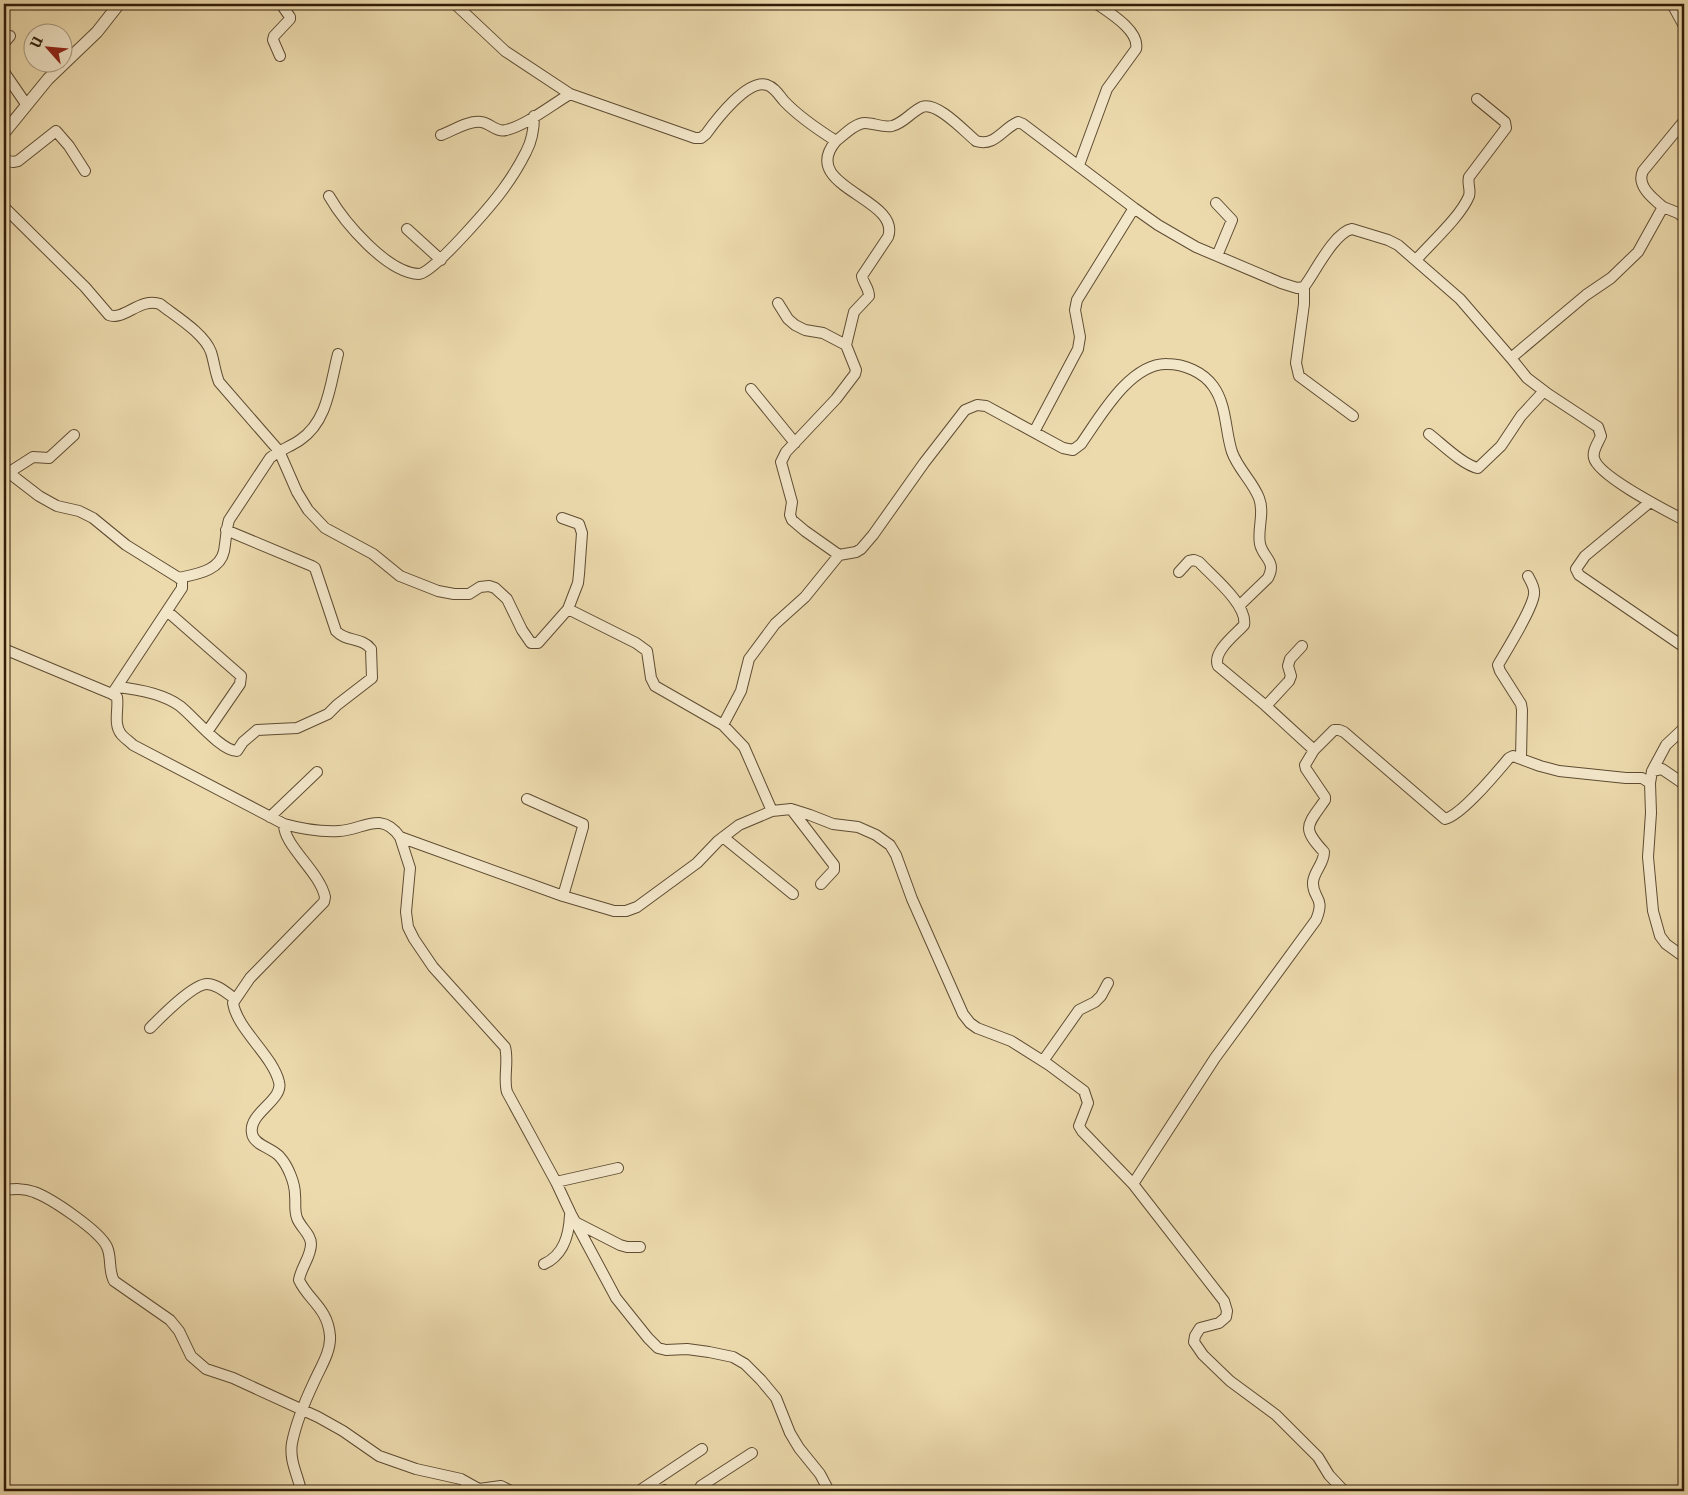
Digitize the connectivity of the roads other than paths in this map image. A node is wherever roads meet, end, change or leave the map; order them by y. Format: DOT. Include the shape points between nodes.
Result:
graph roads {
  1 [pos="119,4"];
  2 [pos="281,4"];
  3 [pos="455,4"];
  4 [pos="1097,4"];
  5 [pos="1672,4"];
  6 [pos="1684,24"];
  7 [pos="280,56"];
  8 [pos="4,72"];
  9 [pos="570,94"];
  10 [pos="1477,99"];
  11 [pos="26,104"];
  12 [pos="534,116"];
  13 [pos="1684,121"];
  14 [pos="4,133"];
  15 [pos="441,135"];
  16 [pos="836,141"];
  17 [pos="4,160"];
  18 [pos="1079,165"];
  19 [pos="85,171"];
  20 [pos="329,196"];
  21 [pos="1216,203"];
  22 [pos="4,207"];
  23 [pos="1663,207"];
  24 [pos="1134,208"];
  25 [pos="1684,218"];
  26 [pos="407,229"];
  27 [pos="1216,256"];
  28 [pos="441,260"];
  29 [pos="1416,260"];
  30 [pos="1304,287"];
  31 [pos="778,303"];
  32 [pos="846,345"];
  33 [pos="338,354"];
  34 [pos="1512,358"];
  35 [pos="751,389"];
  36 [pos="1544,391"];
  37 [pos="1353,416"];
  38 [pos="1034,432"];
  39 [pos="1429,434"];
  40 [pos="74,435"];
  41 [pos="795,443"];
  42 [pos="279,451"];
  43 [pos="6,471"];
  44 [pos="1650,502"];
  45 [pos="562,518"];
  46 [pos="1684,520"];
  47 [pos="226,530"];
  48 [pos="840,555"];
  49 [pos="1179,572"];
  50 [pos="1528,576"];
  51 [pos="179,578"];
  52 [pos="1240,605"];
  53 [pos="568,610"];
  54 [pos="167,611"];
  55 [pos="1302,646"];
  56 [pos="1684,647"];
  57 [pos="4,649"];
  58 [pos="114,690"];
  59 [pos="1266,706"];
  60 [pos="723,725"];
  61 [pos="1684,728"];
  62 [pos="207,732"];
  63 [pos="1314,750"];
  64 [pos="1521,758"];
  65 [pos="1652,771"];
  66 [pos="316,772"];
  67 [pos="1650,783"];
  68 [pos="1684,784"];
  69 [pos="527,799"];
  70 [pos="791,809"];
  71 [pos="772,811"];
  72 [pos="270,817"];
  73 [pos="284,824"];
  74 [pos="400,837"];
  75 [pos="724,837"];
  76 [pos="821,884"];
  77 [pos="793,894"];
  78 [pos="563,896"];
  79 [pos="1684,957"];
  80 [pos="1108,984"];
  81 [pos="235,998"];
  82 [pos="150,1028"];
  83 [pos="1043,1061"];
  84 [pos="618,1168"];
  85 [pos="556,1182"];
  86 [pos="1133,1184"];
  87 [pos="4,1190"];
  88 [pos="573,1218"];
  89 [pos="640,1247"];
  90 [pos="544,1264"];
  91 [pos="302,1410"];
  92 [pos="702,1449"];
  93 [pos="752,1453"];
  94 [pos="642,1489"];
  95 [pos="302,1491"];
  96 [pos="511,1491"];
  97 [pos="667,1491"];
  98 [pos="698,1491"];
  99 [pos="830,1491"];
  100 [pos="1344,1491"];
  1 -- 11 [label="street"];
  2 -- 7 [label="street" via="290,19 274,36"];
  3 -- 9 [label="street" via="504,51"];
  4 -- 18 [label="street" via="1122,23 1137,42 1107,89"];
  5 -- 6 [label="street"];
  8 -- 11 [label="street"];
  9 -- 12 [label="street"];
  9 -- 16 [label="street" via="701,138 736,98 752,87 766,84 796,113"];
  10 -- 29 [label="street" via="1505,122 1506,128 1469,177 1470,191 1465,202"];
  11 -- 14 [label="street"];
  12 -- 15 [label="street" via="507,130 474,122"];
  12 -- 28 [label="street" via="527,151 506,185"];
  13 -- 23 [label="street" via="1640,176 1641,183"];
  16 -- 18 [label="street" via="858,124 891,126 922,107 928,107 944,114 965,133 983,143 991,142 1018,122"];
  16 -- 32 [label="street" via="829,149 829,170 840,183 882,215 890,231 862,276 869,296 854,312"];
  17 -- 19 [label="street" via="18,161 56,130"];
  18 -- 24 [label="street"];
  20 -- 28 [label="street" via="338,212 383,259 419,274"];
  21 -- 27 [label="street" via="1232,220"];
  22 -- 42 [label="street" via="109,315 118,316 137,306 155,302 202,337 210,350 219,382"];
  23 -- 25 [label="street"];
  23 -- 34 [label="street" via="1631,259"];
  24 -- 27 [label="street"];
  24 -- 38 [label="street" via="1077,300 1078,349"];
  26 -- 28 [label="street"];
  27 -- 30 [label="street" via="1281,283"];
  29 -- 30 [label="street" via="1388,240 1349,229 1328,251"];
  29 -- 34 [label="street" via="1460,299"];
  30 -- 37 [label="street" via="1296,363 1299,376"];
  31 -- 32 [label="street" via="795,325 823,333"];
  32 -- 41 [label="street" via="856,374"];
  33 -- 42 [label="street" via="324,412 300,440"];
  34 -- 36 [label="street" via="1527,378"];
  35 -- 41 [label="street"];
  36 -- 39 [label="street" via="1501,446 1478,468"];
  36 -- 44 [label="street" via="1598,427 1601,436 1594,460 1622,485"];
  38 -- 48 [label="street" via="986,406 977,405 965,410 861,549"];
  38 -- 52 [label="street" via="1073,450 1081,444 1123,387 1151,366 1168,364 1194,370 1207,379 1222,405 1232,454 1259,498 1259,536 1261,547 1270,560 1268,578"];
  40 -- 43 [label="street" via="49,458 32,457"];
  41 -- 48 [label="street" via="781,462 792,502 792,520"];
  42 -- 47 [label="street" via="270,458 229,520"];
  42 -- 53 [label="street" via="297,492 325,528 373,554 400,576 454,594 469,594 489,586 495,588 507,599 529,642 534,644 547,635"];
  43 -- 51 [label="street" via="57,506 93,518"];
  44 -- 46 [label="street"];
  44 -- 56 [label="street" via="1585,556 1576,569 1579,575"];
  45 -- 53 [label="street" via="579,524 582,533 578,583"];
  47 -- 51 [label="street" via="219,562 201,574"];
  47 -- 62 [label="street" via="315,568 336,631 344,638 363,641 371,649 372,678 318,720 297,728 257,730 237,751 227,748"];
  48 -- 60 [label="street" via="805,597 775,624 748,659 741,691"];
  49 -- 52 [label="street" via="1189,562 1199,562"];
  50 -- 64 [label="street" via="1534,586 1534,595 1498,665 1522,710"];
  51 -- 54 [label="street" via="182,588"];
  52 -- 59 [label="street" via="1244,625 1219,653 1217,663"];
  53 -- 60 [label="street" via="636,643 647,652 654,686"];
  54 -- 58 [label="street"];
  54 -- 62 [label="street" via="241,676 240,684"];
  55 -- 59 [label="street" via="1290,659 1289,681"];
  57 -- 58 [label="street"];
  58 -- 62 [label="street" via="142,690 179,705"];
  58 -- 72 [label="street" via="118,702 117,728 133,745"];
  59 -- 63 [label="street"];
  60 -- 71 [label="street" via="747,752"];
  61 -- 65 [label="street" via="1666,746"];
  63 -- 64 [label="street" via="1334,730 1340,730 1445,819 1482,790 1509,758"];
  63 -- 86 [label="street" via="1306,767 1325,797 1308,829 1324,852 1313,881 1321,902 1320,911 1215,1058"];
  64 -- 67 [label="street" via="1559,771 1642,778"];
  65 -- 67 [label="street"];
  65 -- 68 [label="street" via="1662,768"];
  66 -- 72 [label="street"];
  67 -- 79 [label="street" via="1648,857 1656,924 1666,944"];
  69 -- 78 [label="street" via="582,824"];
  70 -- 71 [label="street"];
  70 -- 76 [label="street" via="834,866"];
  70 -- 83 [label="street" via="833,824 858,827 890,845 963,1014 977,1028 1011,1041"];
  71 -- 75 [label="street" via="739,825"];
  72 -- 73 [label="street"];
  73 -- 74 [label="street" via="329,832 379,823"];
  73 -- 81 [label="street" via="287,837 315,875 325,897 324,902 250,978"];
  74 -- 78 [label="street"];
  74 -- 85 [label="street" via="410,868 406,912 408,927 433,967 505,1047 507,1092"];
  75 -- 77 [label="street"];
  75 -- 78 [label="street" via="697,863 637,907 614,911"];
  80 -- 83 [label="street" via="1096,1002 1079,1010"];
  81 -- 82 [label="street" via="214,986 199,986"];
  81 -- 91 [label="street" via="233,1003 237,1014 280,1082 276,1095 251,1128 252,1135 280,1157 291,1178 296,1194 295,1212 312,1240 299,1280 320,1307 330,1336 326,1354"];
  83 -- 86 [label="street" via="1084,1091 1088,1103 1079,1126"];
  84 -- 85 [label="street"];
  85 -- 88 [label="street"];
  86 -- 100 [label="street" via="1224,1301 1226,1317 1200,1328 1194,1342 1230,1381 1276,1415 1318,1457"];
  87 -- 91 [label="street" via="33,1191 51,1200 105,1242 114,1281 170,1320 198,1364"];
  88 -- 89 [label="street" via="620,1246"];
  88 -- 90 [label="street" via="560,1253"];
  88 -- 99 [label="street" via="616,1298 648,1338 658,1348 733,1357 745,1364 776,1398 790,1434"];
  91 -- 95 [label="street" via="292,1444 292,1463"];
  91 -- 96 [label="street" via="343,1431 379,1456 461,1480 479,1489 502,1486"];
  92 -- 94 [label="street"];
  93 -- 98 [label="street"];
  94 -- 97 [label="street"];
}
